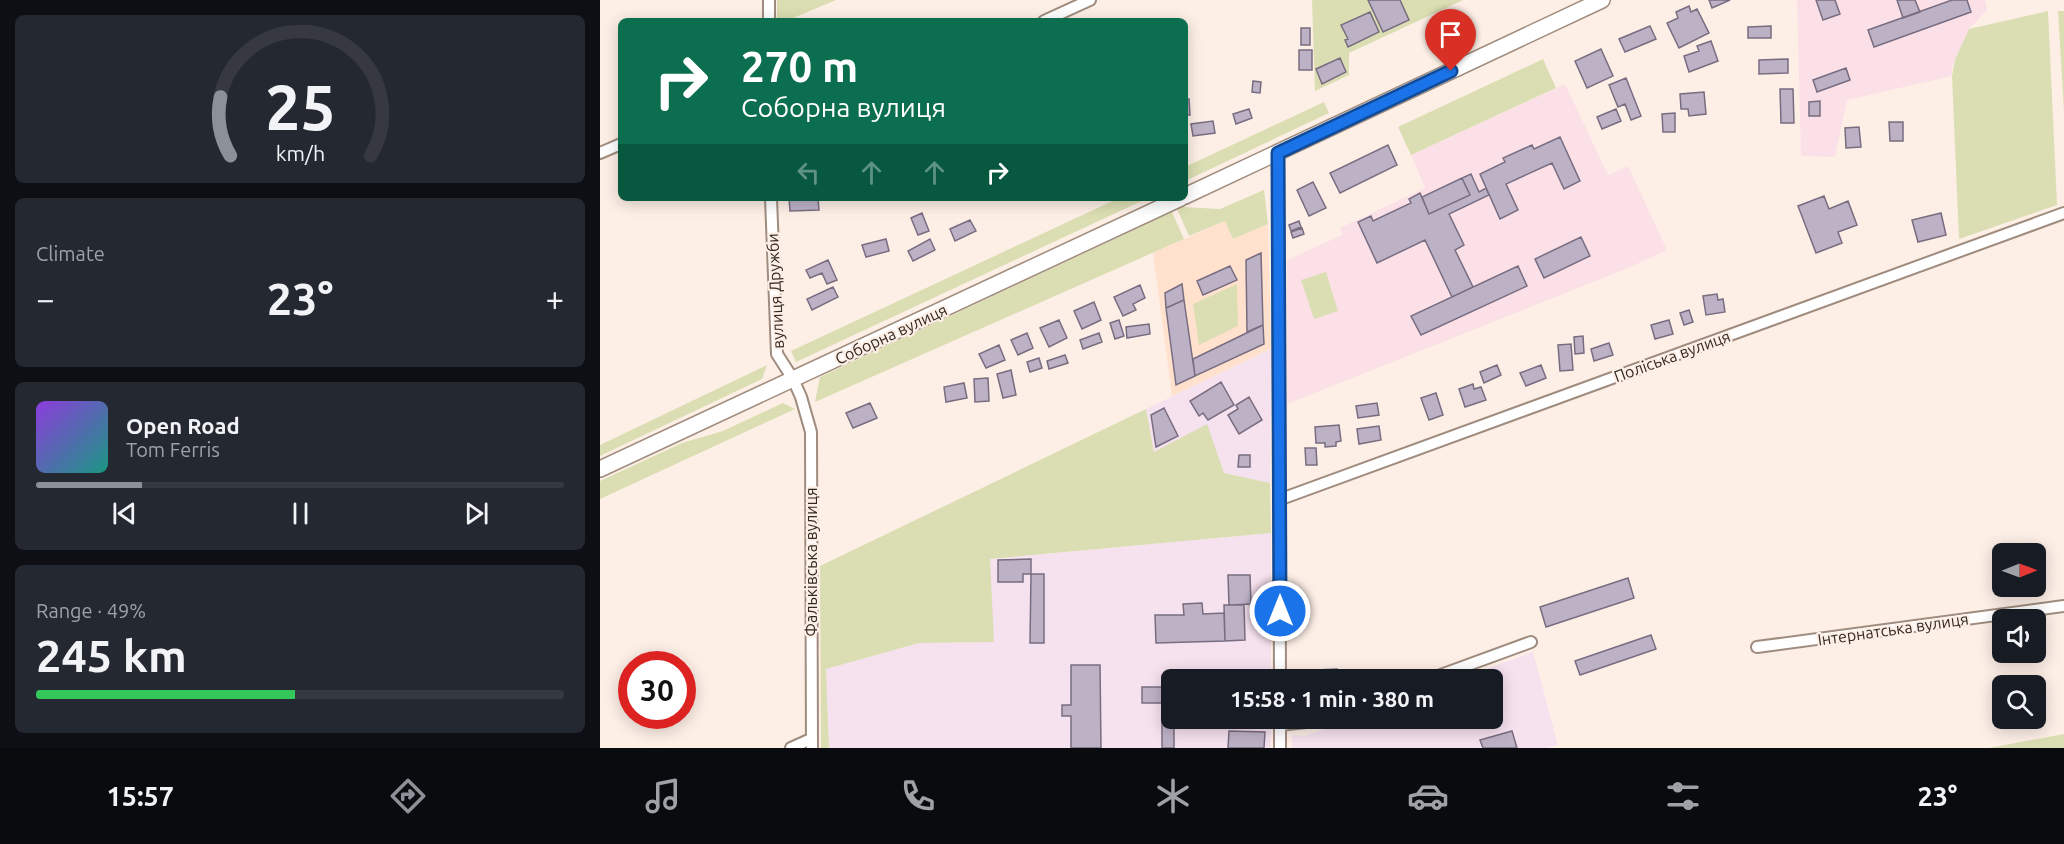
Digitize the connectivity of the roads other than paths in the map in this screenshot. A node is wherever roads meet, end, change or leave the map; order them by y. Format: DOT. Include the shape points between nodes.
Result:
graph roads {
  1 [pos="769,0"];
  2 [pos="1090,0"];
  3 [pos="1602,0"];
  4 [pos="769,18"];
  5 [pos="1051,18"];
  6 [pos="618,145"];
  7 [pos="600,153"];
  8 [pos="1278,153"];
  9 [pos="1188,195"];
  10 [pos="771,201"];
  11 [pos="1174,201"];
  12 [pos="2064,213"];
  13 [pos="793,379"];
  14 [pos="600,469"];
  15 [pos="1281,499"];
  16 [pos="2064,606"];
  17 [pos="1531,642"];
  18 [pos="1757,647"];
  19 [pos="1280,669"];
  20 [pos="1457,669"];
  21 [pos="1280,729"];
  22 [pos="812,743"];
  23 [pos="791,748"];
  24 [pos="1280,748"];
  1 -- 4 [label="street"];
  2 -- 5 [label="street"];
  3 -- 8 [label="main road, Соборна вулиця"];
  6 -- 7 [label="street"];
  8 -- 9 [label="main road, Соборна вулиця"];
  8 -- 15 [label="street"];
  10 -- 13 [label="street, вулиця Дружби" via="777,354"];
  11 -- 13 [label="main road, Соборна вулиця"];
  12 -- 15 [label="street, Поліська вулиця"];
  13 -- 14 [label="main road, Соборна вулиця"];
  13 -- 22 [label="street, Фальківська вулиця" via="811,432"];
  15 -- 19 [label="street"];
  16 -- 18 [label="street, Інтернатська вулиця"];
  17 -- 20 [label="street"];
  21 -- 24 [label="street"];
  22 -- 23 [label="street"];
}
